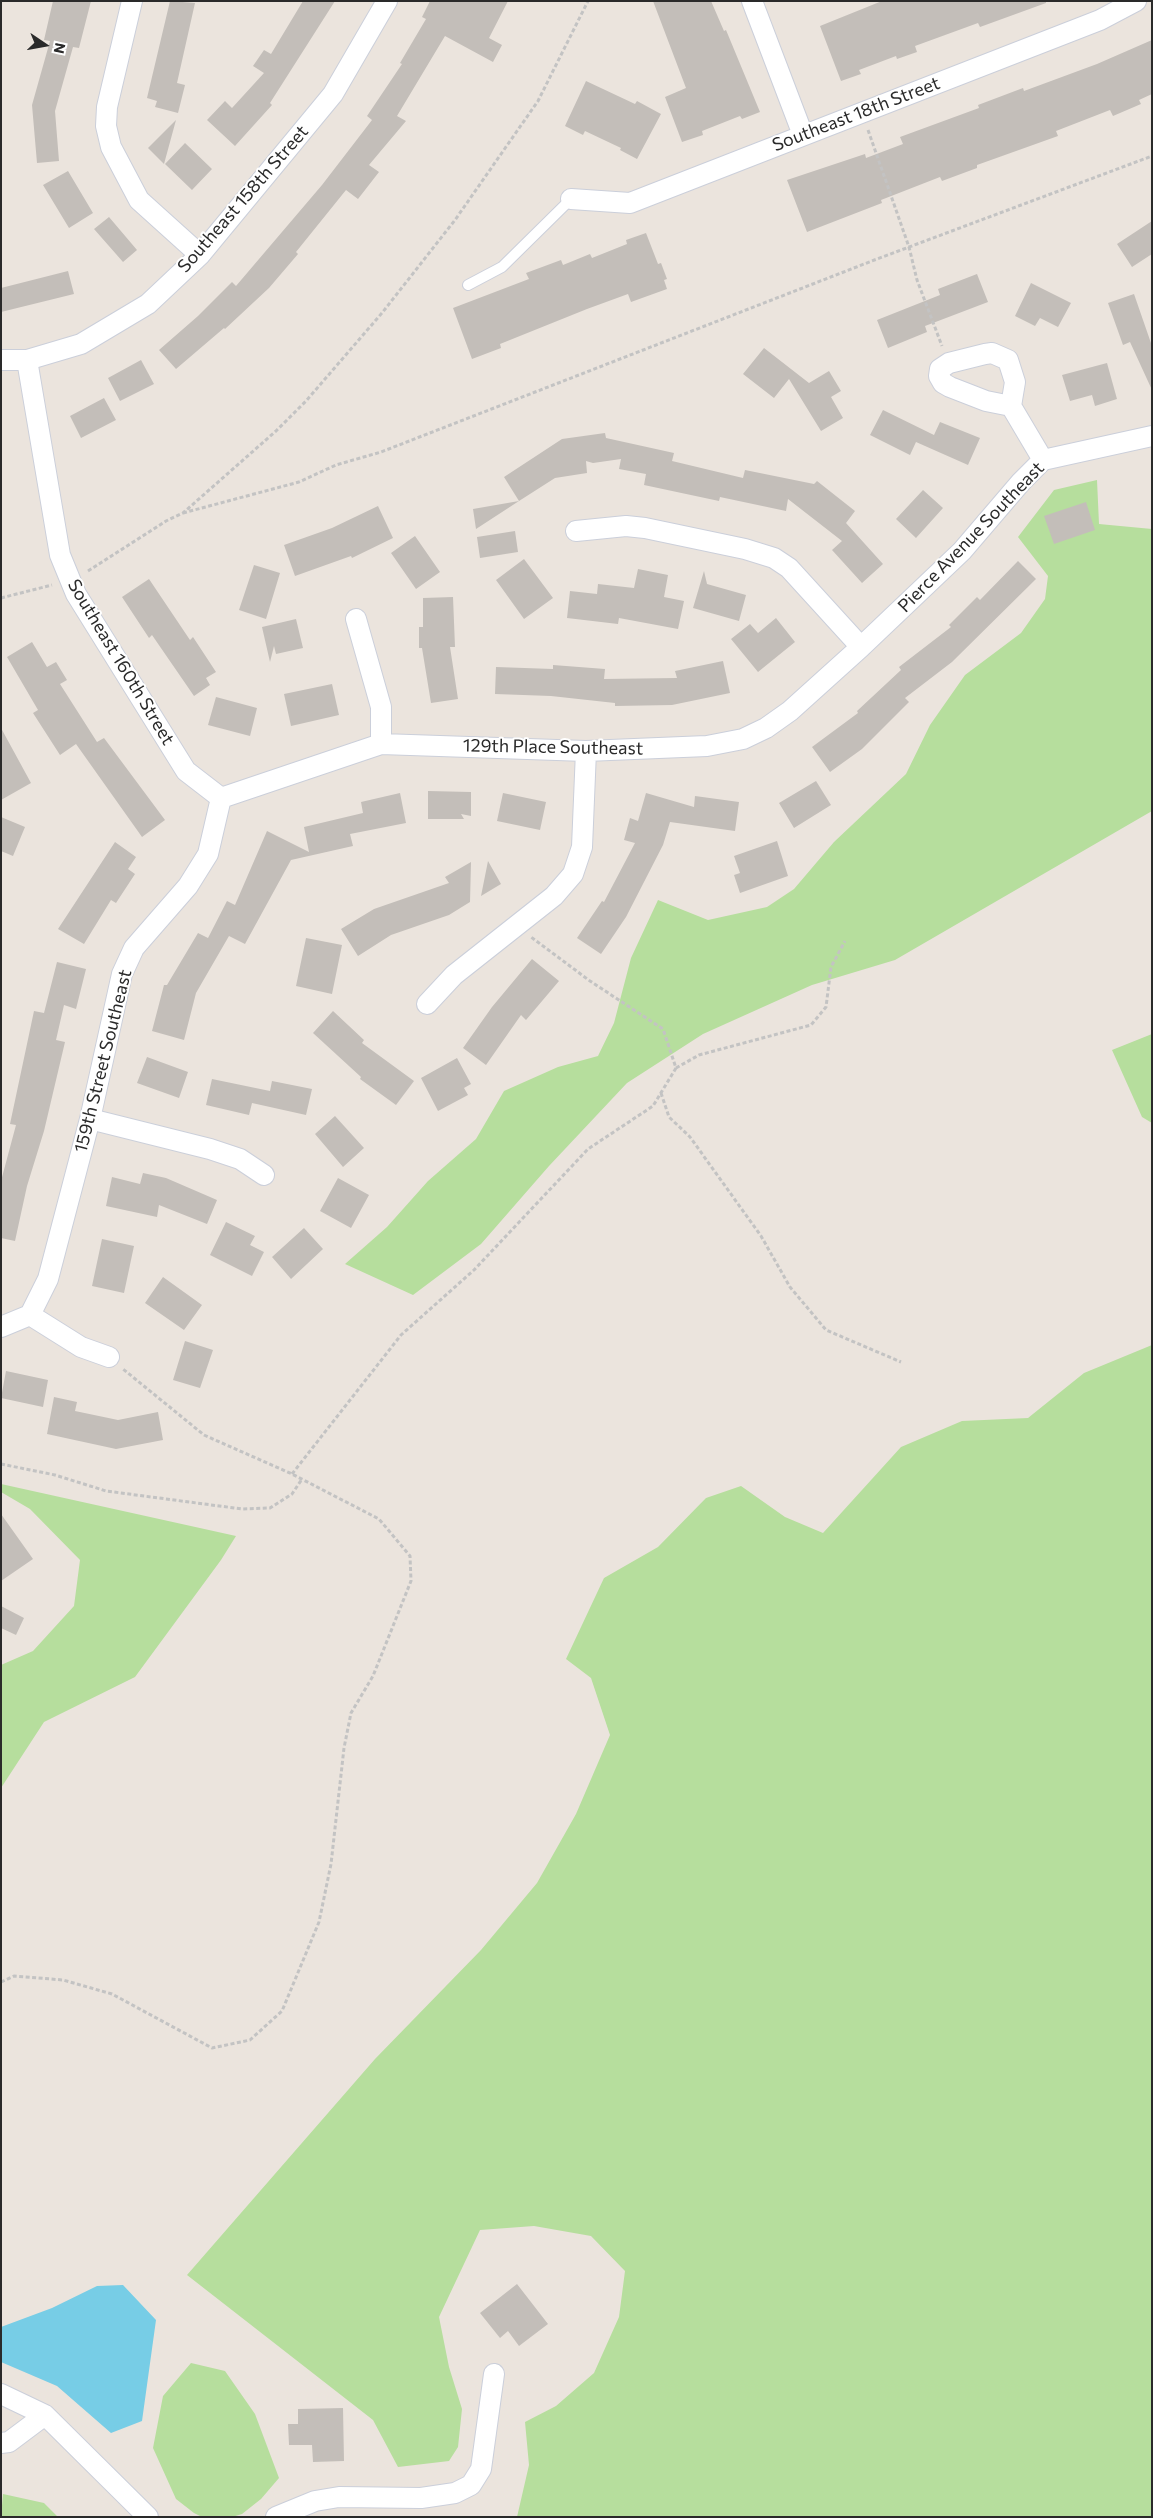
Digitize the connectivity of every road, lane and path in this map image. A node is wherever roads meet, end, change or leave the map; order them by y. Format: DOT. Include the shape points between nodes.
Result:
graph roads {
  1 [pos="132,1"];
  2 [pos="387,1"];
  3 [pos="588,1"];
  4 [pos="752,1"];
  5 [pos="1136,1"];
  6 [pos="862,112"];
  7 [pos="803,135"];
  8 [pos="1152,156"];
  9 [pos="571,199"];
  10 [pos="909,247"];
  11 [pos="200,255"];
  12 [pos="468,286"];
  13 [pos="1,360"];
  14 [pos="27,360"];
  15 [pos="949,362"];
  16 [pos="1011,406"];
  17 [pos="1152,436"];
  18 [pos="1042,460"];
  19 [pos="183,513"];
  20 [pos="576,531"];
  21 [pos="70,579"];
  22 [pos="1,598"];
  23 [pos="356,619"];
  24 [pos="861,647"];
  25 [pos="382,744"];
  26 [pos="586,751"];
  27 [pos="222,798"];
  28 [pos="517,926"];
  29 [pos="845,941"];
  30 [pos="427,1004"];
  31 [pos="676,1068"];
  32 [pos="661,1092"];
  33 [pos="90,1119"];
  34 [pos="264,1175"];
  35 [pos="30,1315"];
  36 [pos="1,1328"];
  37 [pos="109,1357"];
  38 [pos="901,1362"];
  39 [pos="1,1464"];
  40 [pos="292,1474"];
  41 [pos="302,1479"];
  42 [pos="1,1982"];
  43 [pos="494,2374"];
  44 [pos="1,2394"];
  45 [pos="45,2415"];
  46 [pos="1,2443"];
  47 [pos="148,2517"];
  48 [pos="276,2517"];
  1 -- 11 [label="street" via="107,107 106,126 111,148 139,200"];
  2 -- 11 [label="street, Southeast 158th Street" via="333,94"];
  3 -- 19 [label="path" via="538,101 456,220 306,401"];
  4 -- 7 [label="street"];
  5 -- 6 [label="street, Southeast 18th Street" via="1100,20"];
  6 -- 7 [label="street, Southeast 18th Street"];
  6 -- 10 [label="path"];
  7 -- 9 [label="street, Southeast 18th Street" via="630,202"];
  8 -- 10 [label="path"];
  9 -- 12 [label="lane" via="502,267"];
  10 -- 15 [label="path" via="917,280"];
  10 -- 19 [label="path" via="381,452 336,465 299,482"];
  11 -- 14 [label="street, Southeast 158th Street" via="148,304 80,344"];
  13 -- 14 [label="street, Southeast 158th Street"];
  14 -- 21 [label="street, Southeast 160th Street" via="60,555"];
  15 -- 16 [label="street" via="940,369 943,383 986,401"];
  15 -- 16 [label="street" via="992,353 1008,360 1015,382"];
  16 -- 18 [label="street"];
  17 -- 18 [label="street, Pierce Avenue Southeast"];
  18 -- 24 [label="street, Pierce Avenue Southeast" via="962,551"];
  19 -- 21 [label="path" via="82,575"];
  20 -- 24 [label="street" via="626,526 645,528 774,558 789,568"];
  21 -- 22 [label="path"];
  21 -- 27 [label="street, Southeast 160th Street" via="76,594 186,771"];
  23 -- 25 [label="street" via="380,707"];
  24 -- 26 [label="street, 129th Place Southeast" via="790,711 743,739 707,746"];
  25 -- 26 [label="street, 129th Place Southeast"];
  25 -- 27 [label="street, 129th Place Southeast"];
  26 -- 28 [label="street" via="582,847 573,874 554,896"];
  27 -- 33 [label="street, 159th Street Southeast" via="208,854 188,886 134,948 122,974"];
  28 -- 30 [label="street" via="454,975"];
  28 -- 31 [label="path" via="590,981 662,1029"];
  29 -- 31 [label="path" via="831,967 826,1007 811,1024 699,1055"];
  31 -- 32 [label="path"];
  32 -- 38 [label="path" via="669,1117 690,1137 761,1236 790,1287 826,1330"];
  32 -- 40 [label="path" via="653,1106 588,1149 474,1270 401,1336"];
  33 -- 34 [label="street" via="210,1148 240,1159"];
  33 -- 35 [label="street, 159th Street Southeast" via="48,1279"];
  35 -- 36 [label="street"];
  35 -- 37 [label="street" via="81,1347"];
  37 -- 40 [label="path" via="204,1435"];
  39 -- 41 [label="path" via="54,1475 106,1491 242,1508 270,1508 292,1494"];
  40 -- 41 [label="path"];
  41 -- 42 [label="path" via="379,1519 410,1556 411,1582 373,1676 351,1713 331,1864 319,1922 282,2011 250,2040 212,2048 112,1994 63,1980 14,1976"];
  43 -- 48 [label="street" via="481,2470 471,2485 455,2493 422,2498 339,2497"];
  44 -- 45 [label="street"];
  45 -- 46 [label="street" via="9,2442"];
  45 -- 47 [label="street"];
}
